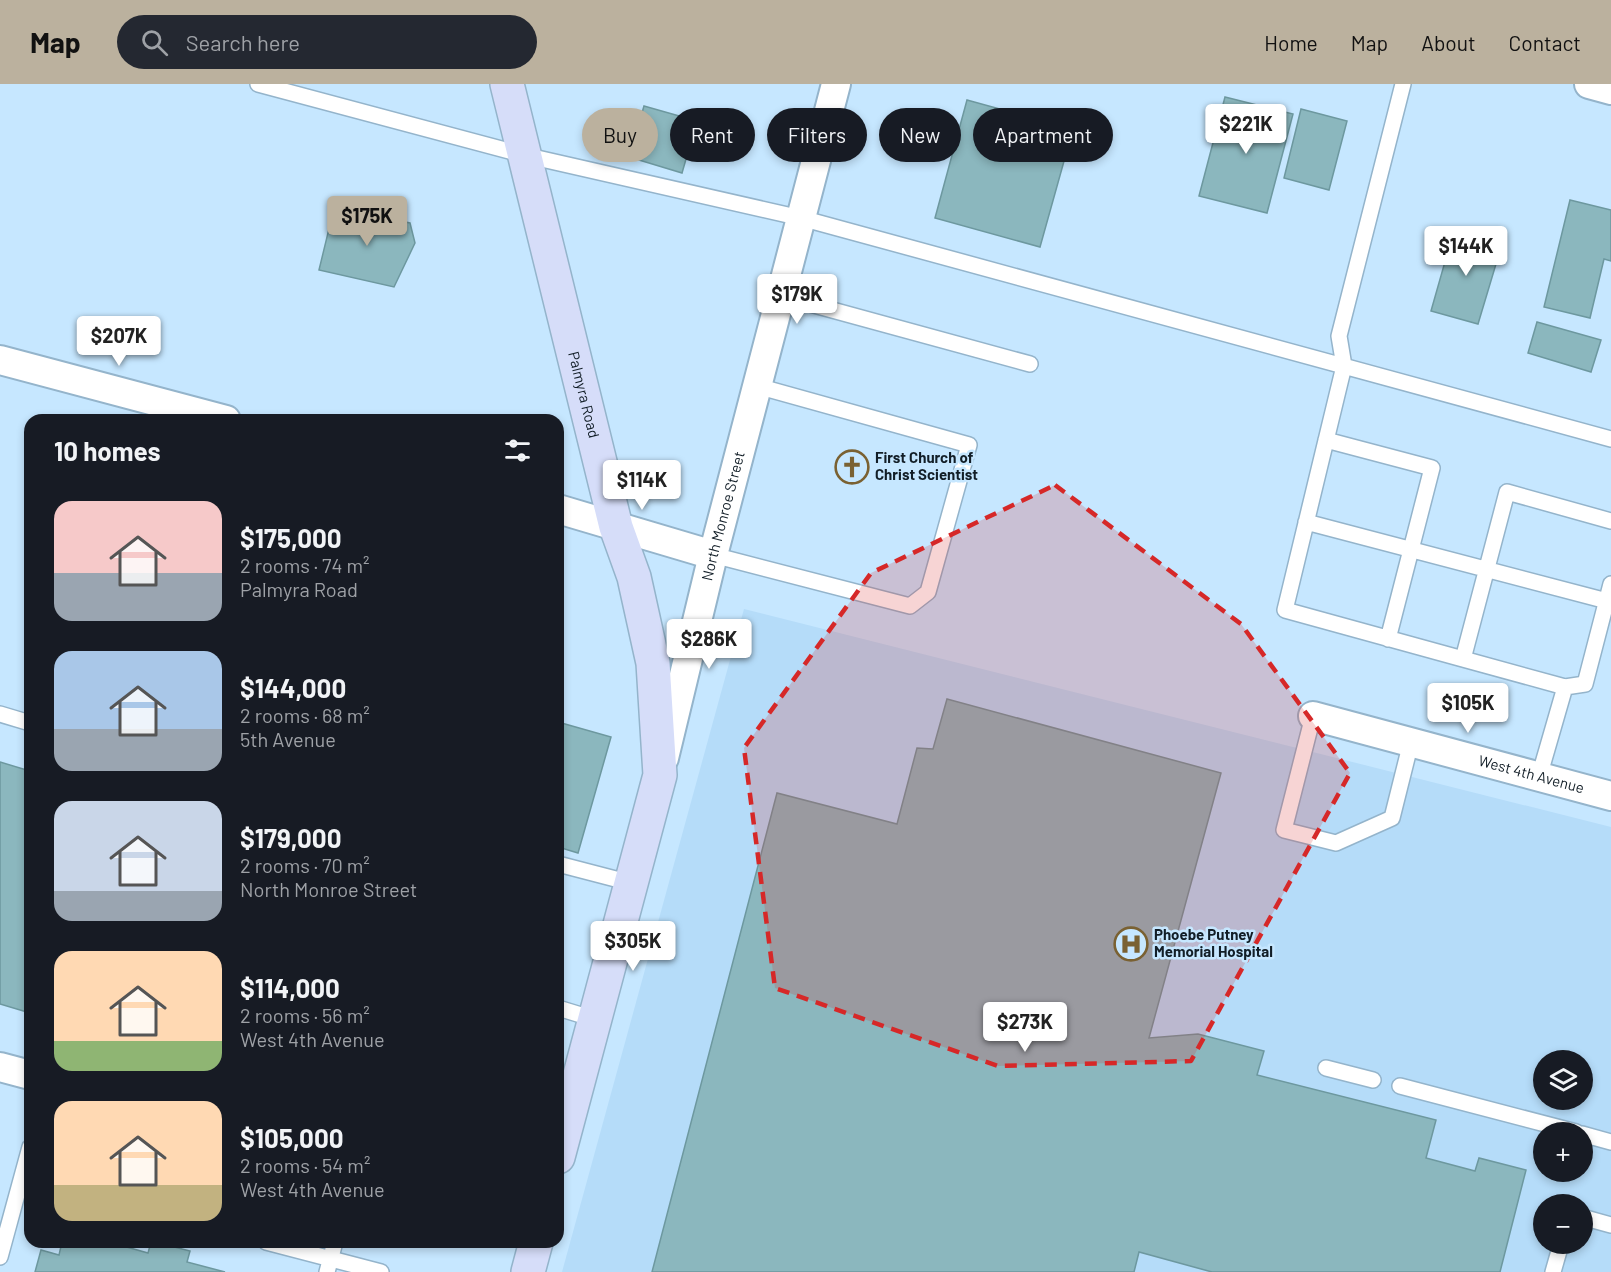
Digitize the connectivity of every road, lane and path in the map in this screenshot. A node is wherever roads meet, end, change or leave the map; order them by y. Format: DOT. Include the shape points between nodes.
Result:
graph roads {
  1 [pos="258,84"];
  2 [pos="507,84"];
  3 [pos="836,84"];
  4 [pos="1403,84"];
  5 [pos="1589,84"];
  6 [pos="1611,90"];
  7 [pos="524,155"];
  8 [pos="801,218"];
  9 [pos="781,296"];
  10 [pos="0,360"];
  11 [pos="1030,364"];
  12 [pos="1344,366"];
  13 [pos="757,386"];
  14 [pos="203,414"];
  15 [pos="1611,438"];
  16 [pos="1326,440"];
  17 [pos="564,511"];
  18 [pos="1611,520"];
  19 [pos="1306,522"];
  20 [pos="616,527"];
  21 [pos="1411,549"];
  22 [pos="713,555"];
  23 [pos="1487,570"];
  24 [pos="1611,584"];
  25 [pos="1606,601"];
  26 [pos="1388,639"];
  27 [pos="1463,659"];
  28 [pos="1564,687"];
  29 [pos="0,714"];
  30 [pos="1313,716"];
  31 [pos="24,721"];
  32 [pos="1411,742"];
  33 [pos="660,775"];
  34 [pos="1539,777"];
  35 [pos="1611,796"];
  36 [pos="564,866"];
  37 [pos="631,883"];
  38 [pos="564,1010"];
  39 [pos="594,1019"];
  40 [pos="0,1067"];
  41 [pos="1326,1068"];
  42 [pos="24,1073"];
  43 [pos="1373,1080"];
  44 [pos="1400,1086"];
  45 [pos="1538,1122"];
  46 [pos="564,1134"];
  47 [pos="1593,1137"];
  48 [pos="1611,1142"];
  49 [pos="24,1185"];
  50 [pos="1593,1220"];
  51 [pos="1611,1225"];
  52 [pos="282,1248"];
  53 [pos="333,1248"];
  54 [pos="534,1248"];
  55 [pos="1558,1254"];
  56 [pos="0,1257"];
  57 [pos="329,1265"];
  58 [pos="381,1272"];
  59 [pos="528,1272"];
  60 [pos="1553,1272"];
  1 -- 7 [label="lane"];
  2 -- 7 [label="main road, Palmyra Road"];
  3 -- 8 [label="street, North Monroe Street"];
  4 -- 12 [label="lane" via="1339,336"];
  5 -- 6 [label="street"];
  7 -- 8 [label="lane"];
  7 -- 20 [label="main road, Palmyra Road"];
  8 -- 9 [label="street, North Monroe Street"];
  8 -- 12 [label="lane"];
  9 -- 11 [label="lane"];
  9 -- 13 [label="street, North Monroe Street"];
  10 -- 14 [label="street"];
  12 -- 15 [label="lane"];
  12 -- 16 [label="lane"];
  13 -- 22 [label="street, North Monroe Street"];
  13 -- 22 [label="lane" via="969,445 928,592 910,606"];
  16 -- 19 [label="lane"];
  16 -- 21 [label="lane" via="1432,468"];
  17 -- 20 [label="street"];
  18 -- 23 [label="lane" via="1508,492"];
  19 -- 21 [label="lane"];
  19 -- 26 [label="lane" via="1285,610"];
  20 -- 22 [label="street"];
  20 -- 33 [label="main road, Palmyra Road" via="634,577 653,663"];
  21 -- 23 [label="lane"];
  21 -- 26 [label="lane"];
  22 -- 33 [label="street, North Monroe Street"];
  23 -- 25 [label="lane"];
  23 -- 27 [label="lane"];
  24 -- 25 [label="lane"];
  25 -- 28 [label="lane" via="1585,684"];
  26 -- 27 [label="lane"];
  27 -- 28 [label="lane"];
  28 -- 34 [label="lane"];
  29 -- 31 [label="lane"];
  30 -- 32 [label="street, West 4th Avenue"];
  30 -- 32 [label="lane" via="1284,830 1336,843 1392,818"];
  32 -- 34 [label="street, West 4th Avenue"];
  33 -- 37 [label="main road, North Monroe Street"];
  34 -- 35 [label="street, West 4th Avenue"];
  36 -- 37 [label="lane"];
  37 -- 39 [label="main road, North Monroe Street"];
  38 -- 39 [label="lane"];
  39 -- 46 [label="main road, North Monroe Street"];
  40 -- 42 [label="street"];
  41 -- 43 [label="lane"];
  44 -- 45 [label="lane"];
  47 -- 48 [label="lane"];
  49 -- 56 [label="lane"];
  50 -- 51 [label="lane"];
  52 -- 57 [label="lane"];
  53 -- 57 [label="lane"];
  54 -- 59 [label="main road"];
  55 -- 60 [label="lane"];
  57 -- 58 [label="lane"];
}
